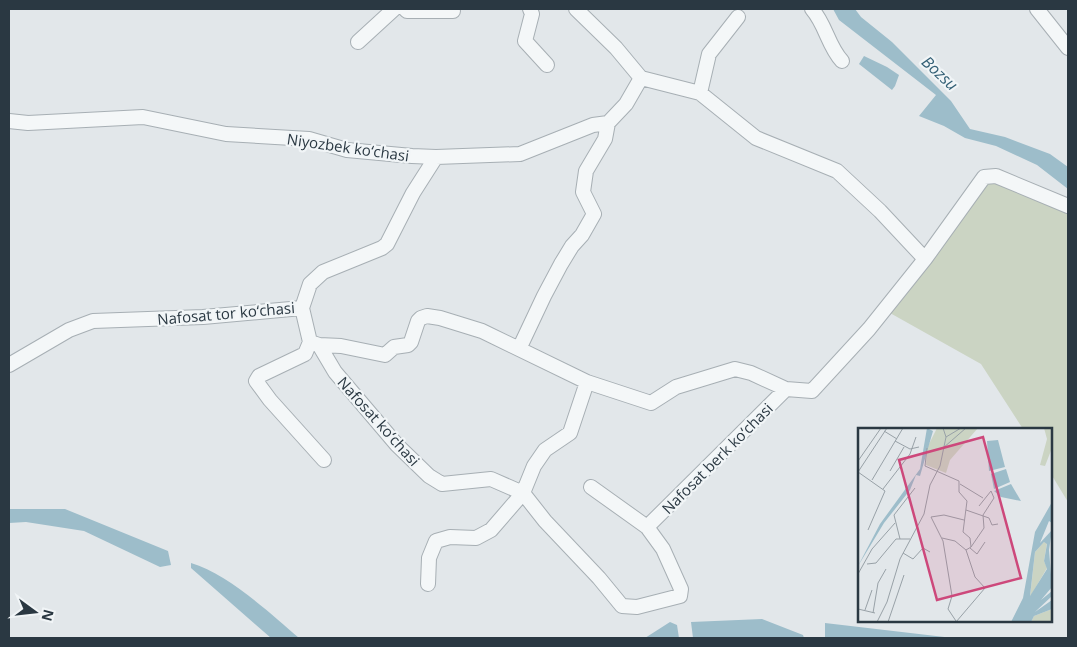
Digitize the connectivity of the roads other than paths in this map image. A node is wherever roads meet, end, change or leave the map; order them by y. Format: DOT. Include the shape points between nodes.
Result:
graph roads {
  1 [pos="394,9"];
  2 [pos="405,9"];
  3 [pos="530,9"];
  4 [pos="576,9"];
  5 [pos="812,9"];
  6 [pos="1037,9"];
  7 [pos="453,11"];
  8 [pos="738,17"];
  9 [pos="358,42"];
  10 [pos="1068,48"];
  11 [pos="842,61"];
  12 [pos="547,65"];
  13 [pos="641,78"];
  14 [pos="700,93"];
  15 [pos="9,122"];
  16 [pos="608,122"];
  17 [pos="436,157"];
  18 [pos="1068,206"];
  19 [pos="925,259"];
  20 [pos="302,308"];
  21 [pos="314,344"];
  22 [pos="519,349"];
  23 [pos="9,365"];
  24 [pos="587,382"];
  25 [pos="786,389"];
  26 [pos="324,460"];
  27 [pos="591,487"];
  28 [pos="523,493"];
  29 [pos="647,527"];
  30 [pos="428,584"];
  1 -- 9 [label="street"];
  2 -- 7 [label="street" via="407,12"];
  3 -- 12 [label="street" via="532,14 525,40"];
  4 -- 13 [label="street"];
  5 -- 11 [label="street"];
  6 -- 10 [label="street"];
  8 -- 14 [label="street" via="710,54"];
  13 -- 14 [label="street"];
  13 -- 16 [label="street, Niyozbek ko‘chasi" via="626,104"];
  14 -- 19 [label="street" via="756,138 837,171"];
  15 -- 17 [label="street, Niyozbek ko‘chasi" via="143,117 226,134 309,138 347,150"];
  16 -- 17 [label="street, Niyozbek ko‘chasi" via="520,154"];
  16 -- 22 [label="street" via="605,139 586,171 584,192 594,214 561,264"];
  17 -- 20 [label="street, Nafosat tor ko‘chasi" via="387,244 323,272 310,284"];
  18 -- 19 [label="street" via="996,176 984,177"];
  19 -- 25 [label="street" via="869,329 812,391"];
  20 -- 21 [label="street, Nafosat ko‘chasi"];
  20 -- 23 [label="street, Nafosat tor ko‘chasi" via="93,322 69,330"];
  21 -- 22 [label="street" via="385,355 394,347 412,342 418,322 427,316 482,331"];
  21 -- 26 [label="street" via="305,354 256,380"];
  21 -- 28 [label="street, Nafosat ko‘chasi" via="397,445 429,476 442,484 491,479"];
  22 -- 24 [label="street"];
  24 -- 25 [label="street" via="650,403 676,387 735,369"];
  24 -- 28 [label="street" via="570,434 545,450 534,466"];
  25 -- 29 [label="street, Nafosat berk ko‘chasi"];
  27 -- 29 [label="street"];
  28 -- 29 [label="street" via="622,606 637,607 680,596 681,589 663,549"];
  28 -- 30 [label="street" via="491,530 476,538 450,536 436,541 429,558"];
}
